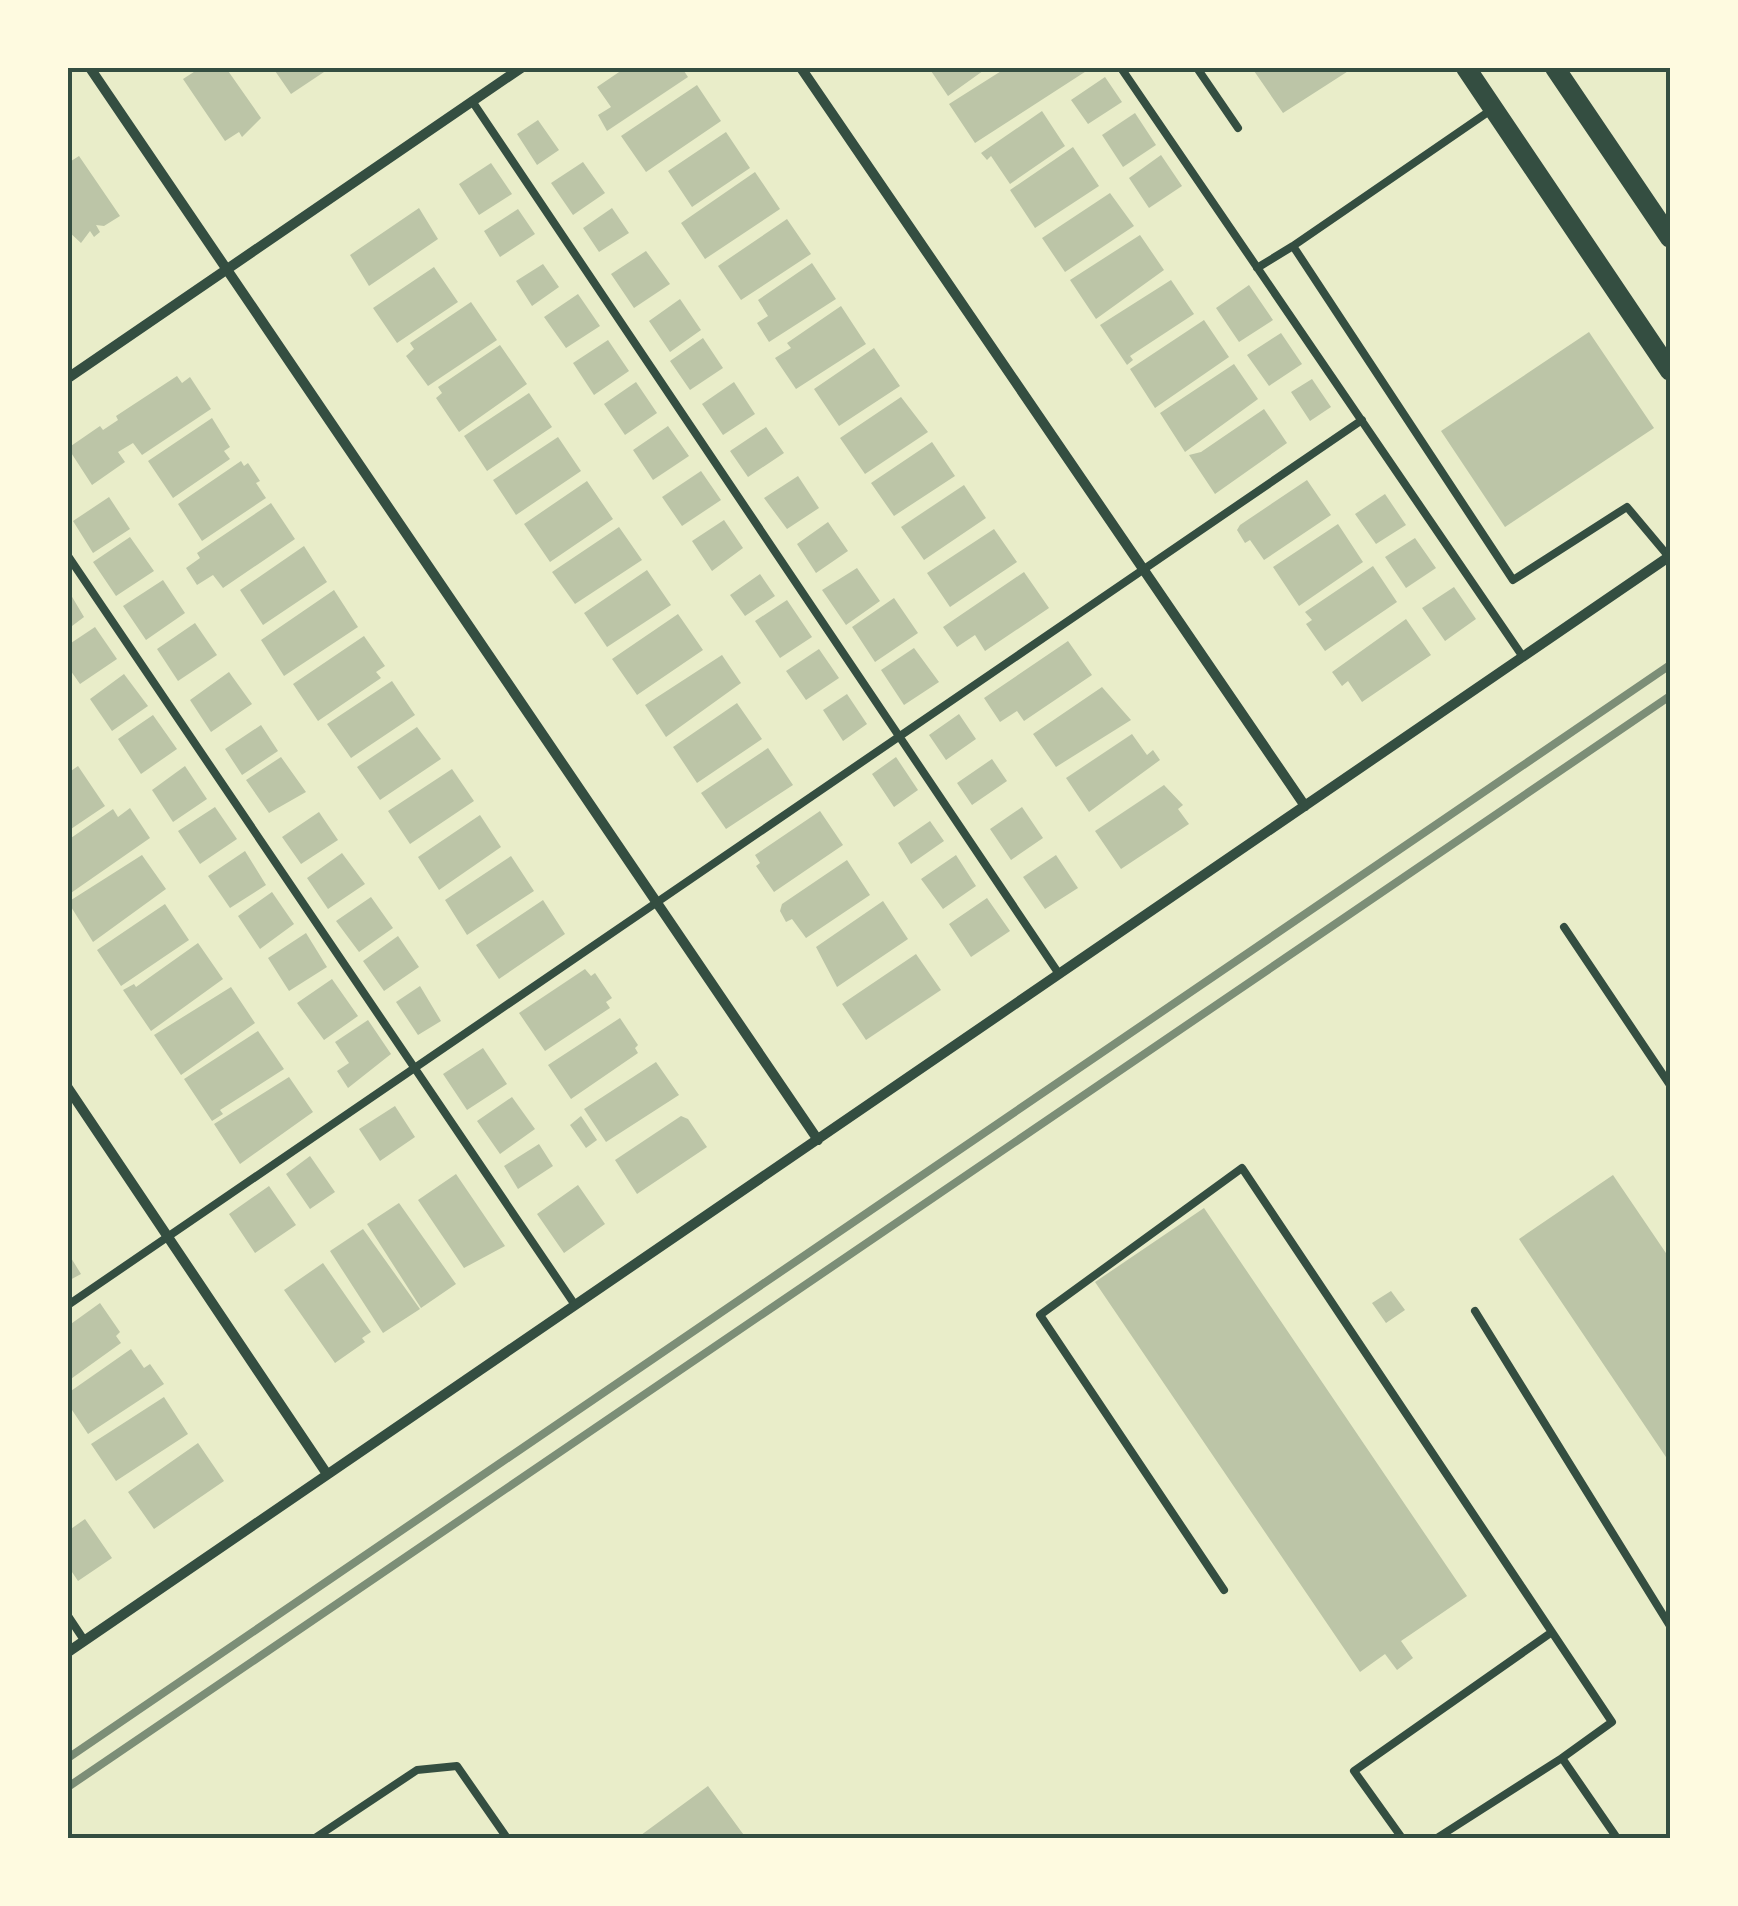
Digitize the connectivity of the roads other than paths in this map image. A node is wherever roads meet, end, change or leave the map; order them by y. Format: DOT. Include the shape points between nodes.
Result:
graph roads {
  1 [pos="90,68"];
  2 [pos="521,68"];
  3 [pos="801,68"];
  4 [pos="1121,68"];
  5 [pos="1198,68"];
  6 [pos="1466,68"];
  7 [pos="1555,68"];
  8 [pos="472,101"];
  9 [pos="1493,108"];
  10 [pos="1238,128"];
  11 [pos="1670,238"];
  12 [pos="1293,246"];
  13 [pos="1258,268"];
  14 [pos="226,269"];
  15 [pos="1670,371"];
  16 [pos="68,378"];
  17 [pos="1362,420"];
  18 [pos="68,556"];
  19 [pos="1670,556"];
  20 [pos="1144,569"];
  21 [pos="1523,657"];
  22 [pos="898,737"];
  23 [pos="1306,806"];
  24 [pos="656,902"];
  25 [pos="1564,927"];
  26 [pos="1060,974"];
  27 [pos="414,1068"];
  28 [pos="1670,1085"];
  29 [pos="68,1088"];
  30 [pos="818,1140"];
  31 [pos="168,1237"];
  32 [pos="68,1305"];
  33 [pos="575,1305"];
  34 [pos="1475,1310"];
  35 [pos="327,1474"];
  36 [pos="1224,1590"];
  37 [pos="68,1616"];
  38 [pos="1670,1626"];
  39 [pos="1552,1632"];
  40 [pos="84,1640"];
  41 [pos="68,1652"];
  42 [pos="1562,1758"];
  43 [pos="315,1838"];
  44 [pos="507,1838"];
  45 [pos="1402,1838"];
  46 [pos="1436,1838"];
  47 [pos="1617,1838"];
  1 -- 14 [label="street"];
  2 -- 8 [label="street"];
  3 -- 20 [label="street"];
  4 -- 13 [label="lane"];
  5 -- 10 [label="lane"];
  6 -- 9 [label="main road"];
  7 -- 11 [label="main road"];
  8 -- 14 [label="street"];
  8 -- 22 [label="lane"];
  9 -- 12 [label="lane"];
  9 -- 15 [label="main road"];
  12 -- 13 [label="lane"];
  12 -- 19 [label="lane" via="1514,580 1627,507"];
  13 -- 17 [label="lane"];
  14 -- 16 [label="street"];
  14 -- 24 [label="street"];
  17 -- 20 [label="lane"];
  17 -- 21 [label="lane"];
  18 -- 27 [label="lane"];
  19 -- 21 [label="street"];
  20 -- 22 [label="lane"];
  20 -- 23 [label="street"];
  21 -- 23 [label="street"];
  22 -- 24 [label="lane"];
  22 -- 26 [label="lane"];
  23 -- 26 [label="street"];
  24 -- 27 [label="lane"];
  24 -- 30 [label="street"];
  25 -- 28 [label="lane"];
  26 -- 30 [label="street"];
  27 -- 31 [label="lane"];
  27 -- 33 [label="lane"];
  29 -- 31 [label="street"];
  30 -- 33 [label="street"];
  31 -- 32 [label="lane"];
  31 -- 35 [label="street"];
  33 -- 35 [label="street"];
  34 -- 38 [label="lane"];
  35 -- 40 [label="street"];
  36 -- 39 [label="lane" via="1040,1314 1242,1168"];
  37 -- 40 [label="lane"];
  39 -- 42 [label="lane" via="1612,1722"];
  39 -- 45 [label="lane" via="1354,1771"];
  40 -- 41 [label="street"];
  42 -- 46 [label="lane"];
  42 -- 47 [label="lane"];
  43 -- 44 [label="lane" via="417,1770 457,1766"];
}
